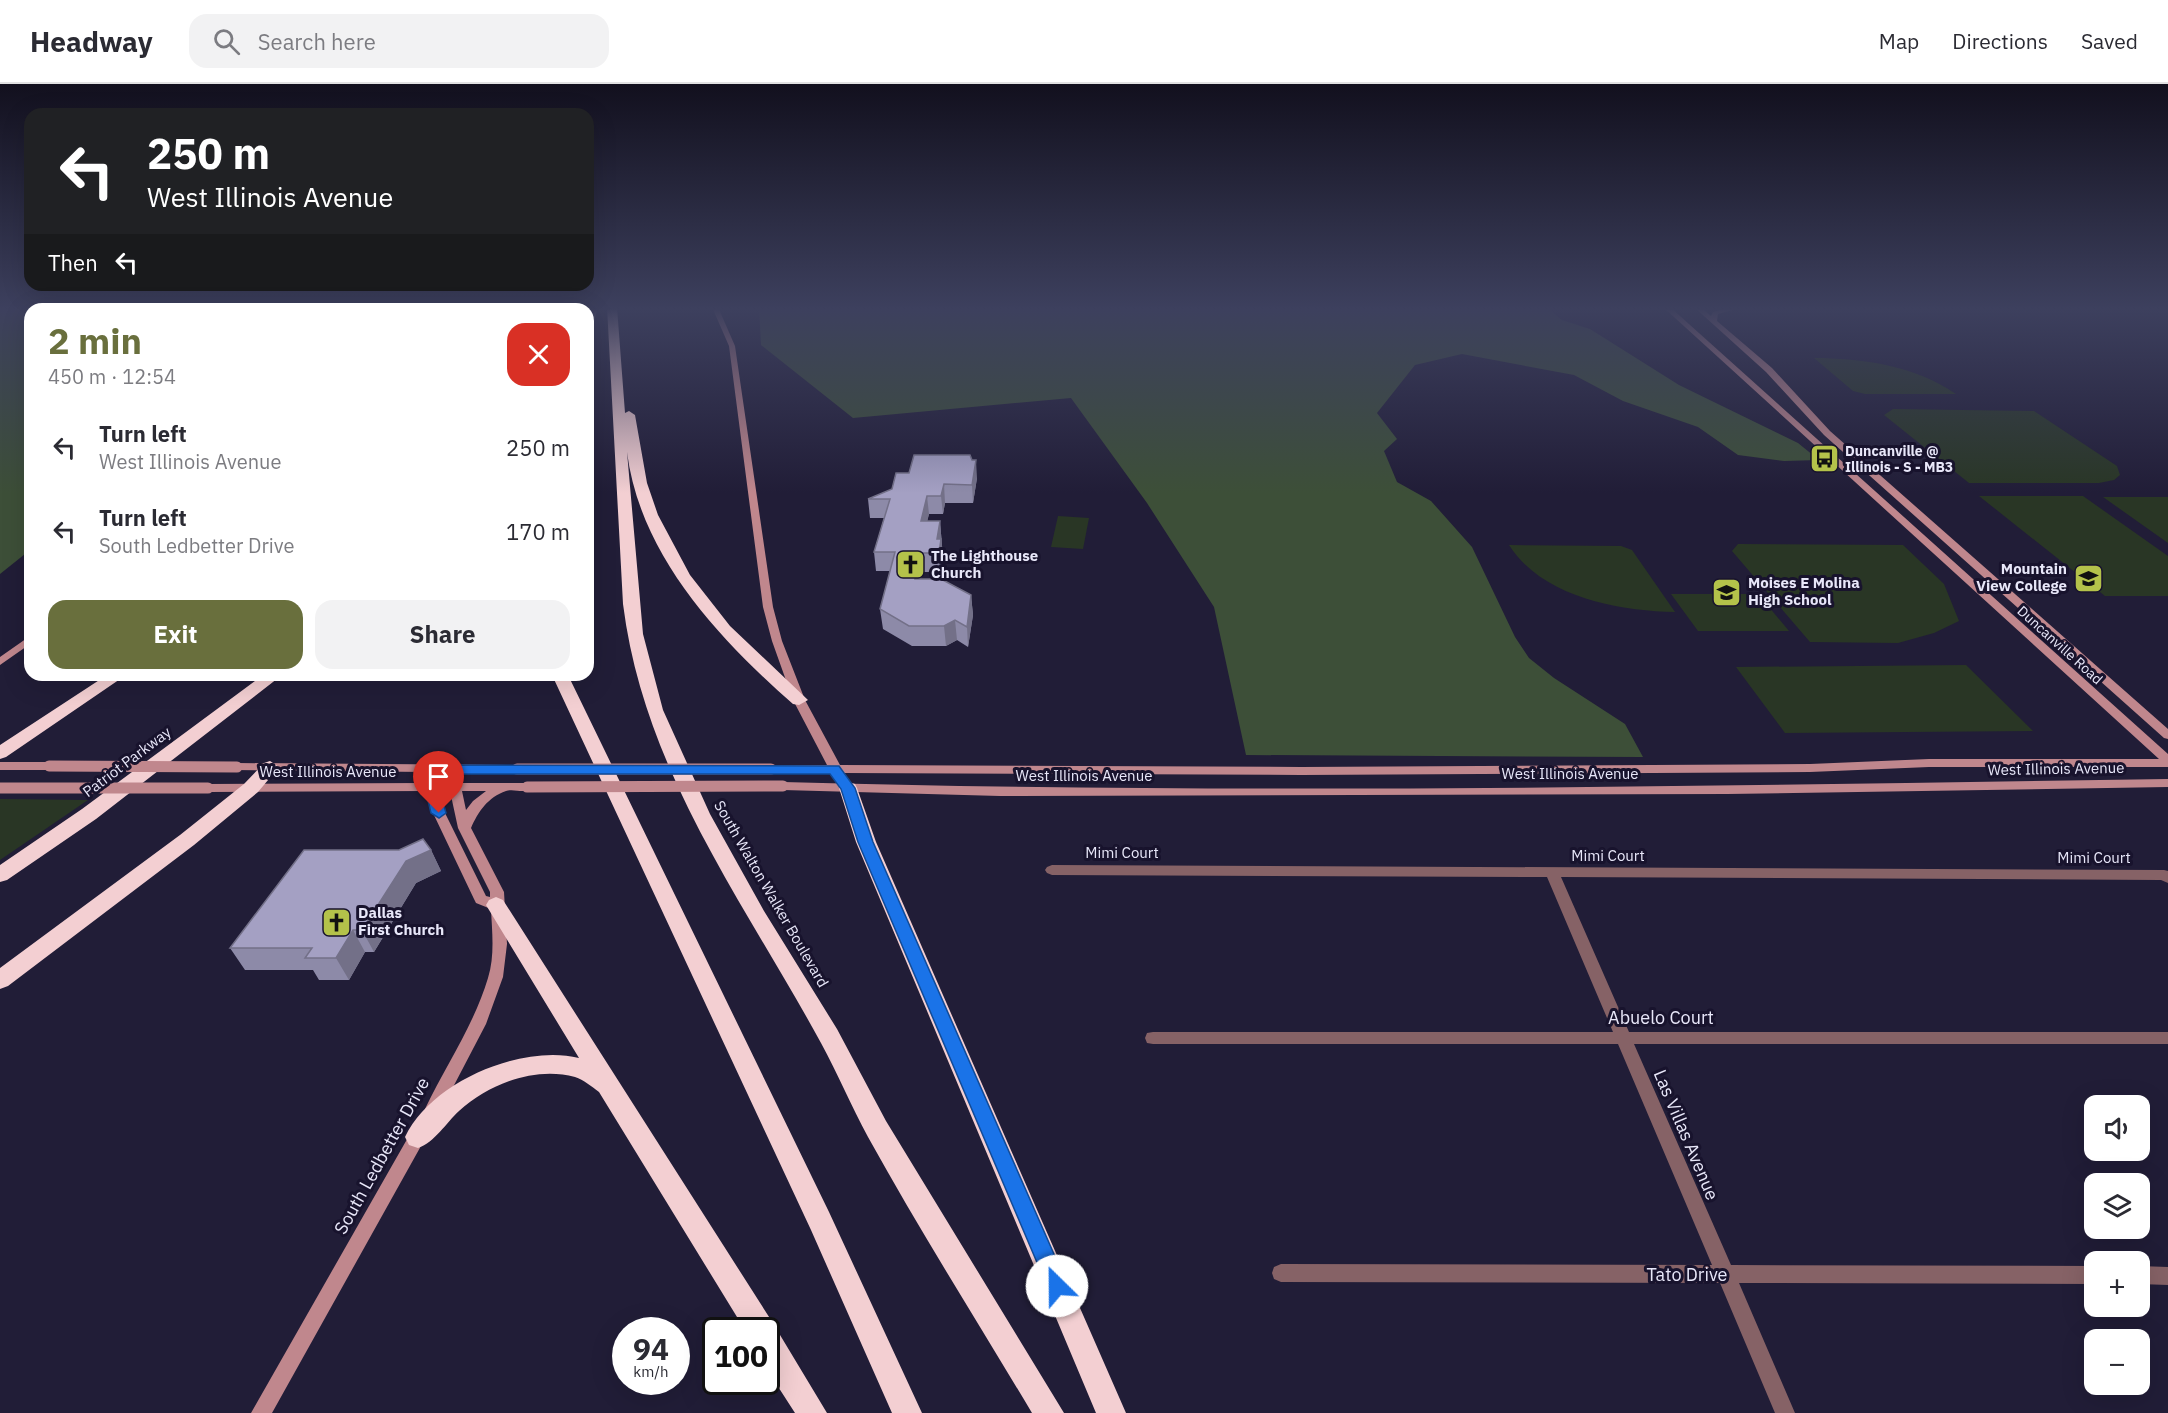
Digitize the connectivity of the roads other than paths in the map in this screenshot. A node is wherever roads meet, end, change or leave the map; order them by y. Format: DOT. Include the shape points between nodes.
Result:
graph roads {
  1 [pos="616,369"];
  2 [pos="735,369"];
  3 [pos="1734,369"];
  4 [pos="1768,369"];
  5 [pos="617,388"];
  6 [pos="24,644"];
  7 [pos="0,662"];
  8 [pos="109,681"];
  9 [pos="266,681"];
  10 [pos="563,681"];
  11 [pos="800,700"];
  12 [pos="2168,735"];
  13 [pos="0,753"];
  14 [pos="2168,762"];
  15 [pos="0,766"];
  16 [pos="270,767"];
  17 [pos="432,769"];
  18 [pos="451,770"];
  19 [pos="1713,770"];
  20 [pos="1070,771"];
  21 [pos="1245,772"];
  22 [pos="841,779"];
  23 [pos="2168,783"];
  24 [pos="454,787"];
  25 [pos="523,787"];
  26 [pos="0,788"];
  27 [pos="250,788"];
  28 [pos="432,788"];
  29 [pos="1726,790"];
  30 [pos="1247,791"];
  31 [pos="1067,792"];
  32 [pos="464,828"];
  33 [pos="1052,870"];
  34 [pos="1552,872"];
  35 [pos="0,875"];
  36 [pos="2166,877"];
  37 [pos="496,905"];
  38 [pos="0,980"];
  39 [pos="1153,1038"];
  40 [pos="1623,1038"];
  41 [pos="2168,1038"];
  42 [pos="612,1090"];
  43 [pos="418,1137"];
  44 [pos="1281,1273"];
  45 [pos="1725,1275"];
  46 [pos="2084,1275"];
  47 [pos="2150,1275"];
  48 [pos="2168,1276"];
  49 [pos="753,1317"];
  50 [pos="780,1362"];
  51 [pos="261,1413"];
  52 [pos="812,1413"];
  53 [pos="907,1413"];
  54 [pos="1049,1413"];
  55 [pos="1111,1413"];
  56 [pos="1785,1413"];
  1 -- 5 [label="highway, South Walton Walker Boulevard"];
  2 -- 11 [label="main road" via="768,607"];
  3 -- 14 [label="main road, Duncanville Road"];
  4 -- 12 [label="main road, Duncanville Road" via="1827,433"];
  5 -- 11 [label="highway" via="629,412 647,506 680,573 760,668"];
  5 -- 54 [label="highway, South Walton Walker Boulevard" via="635,634 654,710 671,753 756,916 829,1036 878,1129"];
  6 -- 7 [label="main road"];
  8 -- 13 [label="highway"];
  9 -- 35 [label="highway, Patriot Parkway" via="89,814"];
  10 -- 53 [label="highway"];
  11 -- 22 [label="main road"];
  14 -- 19 [label="main road, West Illinois Avenue" via="1929,763"];
  15 -- 16 [label="main road, West Illinois Avenue, bridge"];
  16 -- 17 [label="main road, West Illinois Avenue"];
  16 -- 27 [label="highway"];
  17 -- 18 [label="main road, West Illinois Avenue"];
  17 -- 28 [label="main road"];
  18 -- 22 [label="main road, West Illinois Avenue, bridge" via="771,769"];
  18 -- 24 [label="main road, South Ledbetter Drive"];
  19 -- 21 [label="main road, West Illinois Avenue"];
  19 -- 29 [label="main road"];
  20 -- 21 [label="main road, West Illinois Avenue"];
  20 -- 22 [label="main road, West Illinois Avenue"];
  20 -- 31 [label="main road"];
  21 -- 30 [label="main road"];
  22 -- 25 [label="main road, West Illinois Avenue, bridge" via="783,786"];
  22 -- 31 [label="main road, West Illinois Avenue"];
  22 -- 55 [label="highway"];
  23 -- 29 [label="main road, West Illinois Avenue"];
  24 -- 25 [label="main road, West Illinois Avenue"];
  24 -- 28 [label="main road, West Illinois Avenue"];
  24 -- 32 [label="main road, South Ledbetter Drive"];
  25 -- 32 [label="main road" via="501,790 481,799"];
  26 -- 27 [label="main road, West Illinois Avenue, bridge"];
  27 -- 28 [label="main road, West Illinois Avenue"];
  27 -- 38 [label="highway" via="125,888"];
  28 -- 37 [label="main road" via="439,813 482,899"];
  29 -- 30 [label="main road, West Illinois Avenue"];
  30 -- 31 [label="main road, West Illinois Avenue"];
  32 -- 37 [label="main road, South Ledbetter Drive" via="497,892"];
  33 -- 34 [label="street, Mimi Court"];
  34 -- 36 [label="street, Mimi Court"];
  34 -- 40 [label="street, Las Villas Avenue"];
  37 -- 42 [label="highway"];
  37 -- 43 [label="main road, South Ledbetter Drive" via="500,944 496,977 478,1024"];
  39 -- 40 [label="street, Abuelo Court"];
  40 -- 41 [label="street, Abuelo Court"];
  40 -- 45 [label="street, Las Villas Avenue"];
  42 -- 43 [label="highway" via="601,1079 576,1067 542,1065 510,1071 472,1087 442,1110"];
  42 -- 49 [label="highway"];
  43 -- 51 [label="main road, South Ledbetter Drive"];
  44 -- 45 [label="street, Tato Drive"];
  45 -- 46 [label="street, Tato Drive"];
  45 -- 56 [label="street, Las Villas Avenue"];
  47 -- 48 [label="street"];
  50 -- 52 [label="highway"];
}
